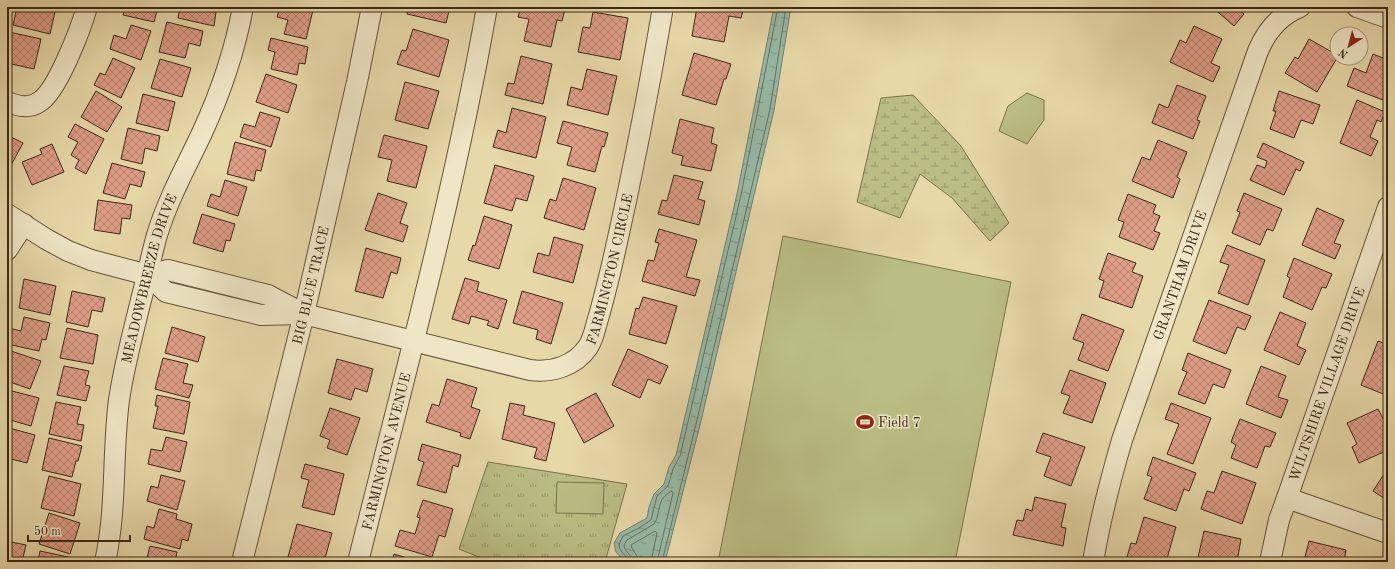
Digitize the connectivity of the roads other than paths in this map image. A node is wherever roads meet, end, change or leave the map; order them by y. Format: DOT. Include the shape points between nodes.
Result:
graph roads {
  1 [pos="87,7"];
  2 [pos="243,7"];
  3 [pos="372,7"];
  4 [pos="487,7"];
  5 [pos="663,7"];
  6 [pos="1300,7"];
  7 [pos="1357,7"];
  8 [pos="1388,18"];
  9 [pos="7,102"];
  10 [pos="1388,207"];
  11 [pos="7,214"];
  12 [pos="24,224"];
  13 [pos="7,250"];
  14 [pos="148,275"];
  15 [pos="304,314"];
  16 [pos="413,341"];
  17 [pos="1287,498"];
  18 [pos="1388,534"];
  19 [pos="106,562"];
  20 [pos="242,562"];
  21 [pos="358,562"];
  22 [pos="1093,562"];
  23 [pos="1270,562"];
  1 -- 9 [label="street" via="73,46 47,97 29,106"];
  2 -- 14 [label="street, MEADOWBREEZE DRIVE" via="219,92 170,200"];
  3 -- 15 [label="street, BIG BLUE TRACE"];
  4 -- 16 [label="street" via="452,185"];
  5 -- 16 [label="street, FARMINGTON CIRCLE" via="646,109 624,213 593,338 588,347 565,366 539,372"];
  6 -- 22 [label="street, GRANTHAM DRIVE" via="1280,19 1267,33 1258,51 1122,440 1109,483"];
  7 -- 8 [label="street"];
  10 -- 17 [label="street, WILTSHIRE VILLAGE DRIVE"];
  11 -- 12 [label="street"];
  12 -- 13 [label="street"];
  12 -- 14 [label="street" via="68,251 91,260"];
  14 -- 15 [label="street, FARMINGTON CIRCLE" via="168,270 268,295"];
  14 -- 19 [label="street, MEADOWBREEZE DRIVE" via="128,354 120,400 111,529"];
  15 -- 16 [label="street, FARMINGTON CIRCLE"];
  15 -- 20 [label="street, BIG BLUE TRACE"];
  16 -- 21 [label="street, FARMINGTON AVENUE"];
  17 -- 18 [label="street"];
  17 -- 23 [label="street, WILTSHIRE VILLAGE DRIVE" via="1279,520"];
}
